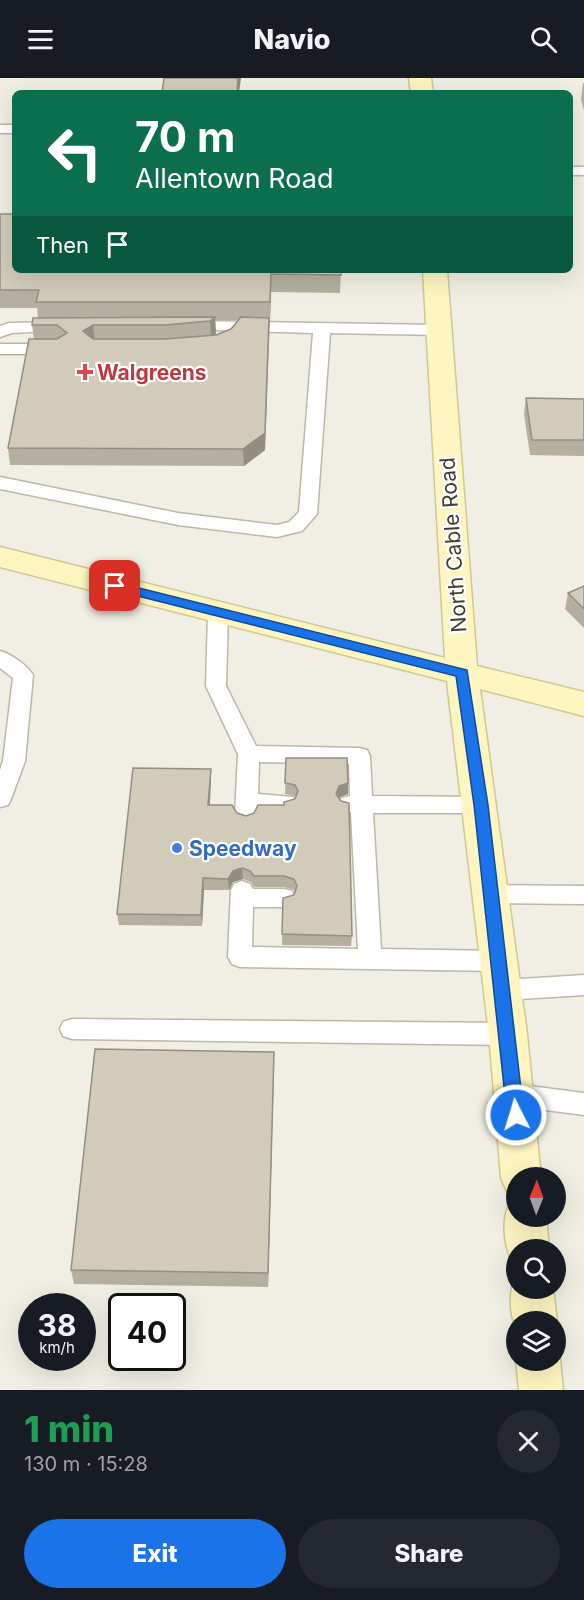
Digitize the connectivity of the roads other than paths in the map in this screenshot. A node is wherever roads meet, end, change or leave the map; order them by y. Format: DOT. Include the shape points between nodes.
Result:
graph roads {
  1 [pos="435,273"];
  2 [pos="169,326"];
  3 [pos="78,327"];
  4 [pos="236,327"];
  5 [pos="322,328"];
  6 [pos="439,330"];
  7 [pos="0,332"];
  8 [pos="216,345"];
  9 [pos="0,348"];
  10 [pos="59,349"];
  11 [pos="0,483"];
  12 [pos="0,557"];
  13 [pos="218,613"];
  14 [pos="0,658"];
  15 [pos="462,673"];
  16 [pos="584,704"];
  17 [pos="249,754"];
  18 [pos="0,799"];
  19 [pos="285,803"];
  20 [pos="355,804"];
  21 [pos="481,805"];
  22 [pos="490,894"];
  23 [pos="584,895"];
  24 [pos="284,898"];
  25 [pos="370,957"];
  26 [pos="501,975"];
  27 [pos="584,986"];
  28 [pos="72,1029"];
  29 [pos="508,1034"];
  30 [pos="514,1095"];
  31 [pos="584,1104"];
  32 [pos="520,1167"];
  33 [pos="539,1371"];
  34 [pos="541,1390"];
  1 -- 6 [label="street, North Cable Road"];
  2 -- 4 [label="lane"];
  3 -- 7 [label="lane" via="9,328"];
  4 -- 5 [label="lane"];
  4 -- 8 [label="lane"];
  5 -- 6 [label="lane"];
  5 -- 11 [label="lane" via="308,514 295,527 277,531 178,519"];
  6 -- 15 [label="street, North Cable Road"];
  9 -- 10 [label="lane"];
  12 -- 13 [label="street"];
  13 -- 15 [label="street"];
  13 -- 17 [label="lane" via="216,686"];
  14 -- 18 [label="lane" via="23,675 14,761"];
  15 -- 16 [label="street"];
  15 -- 21 [label="street, North Cable Road"];
  17 -- 19 [label="lane" via="246,809"];
  17 -- 20 [label="lane" via="359,756"];
  20 -- 21 [label="lane"];
  20 -- 25 [label="lane" via="358,899"];
  21 -- 22 [label="street, North Cable Road"];
  22 -- 23 [label="lane"];
  22 -- 26 [label="street, North Cable Road"];
  24 -- 25 [label="lane" via="243,894 240,957"];
  25 -- 26 [label="lane"];
  26 -- 27 [label="lane"];
  26 -- 29 [label="street, North Cable Road"];
  28 -- 29 [label="lane"];
  29 -- 30 [label="street, North Cable Road"];
  30 -- 31 [label="lane"];
  30 -- 32 [label="street, North Cable Road"];
  33 -- 34 [label="street"];
}
